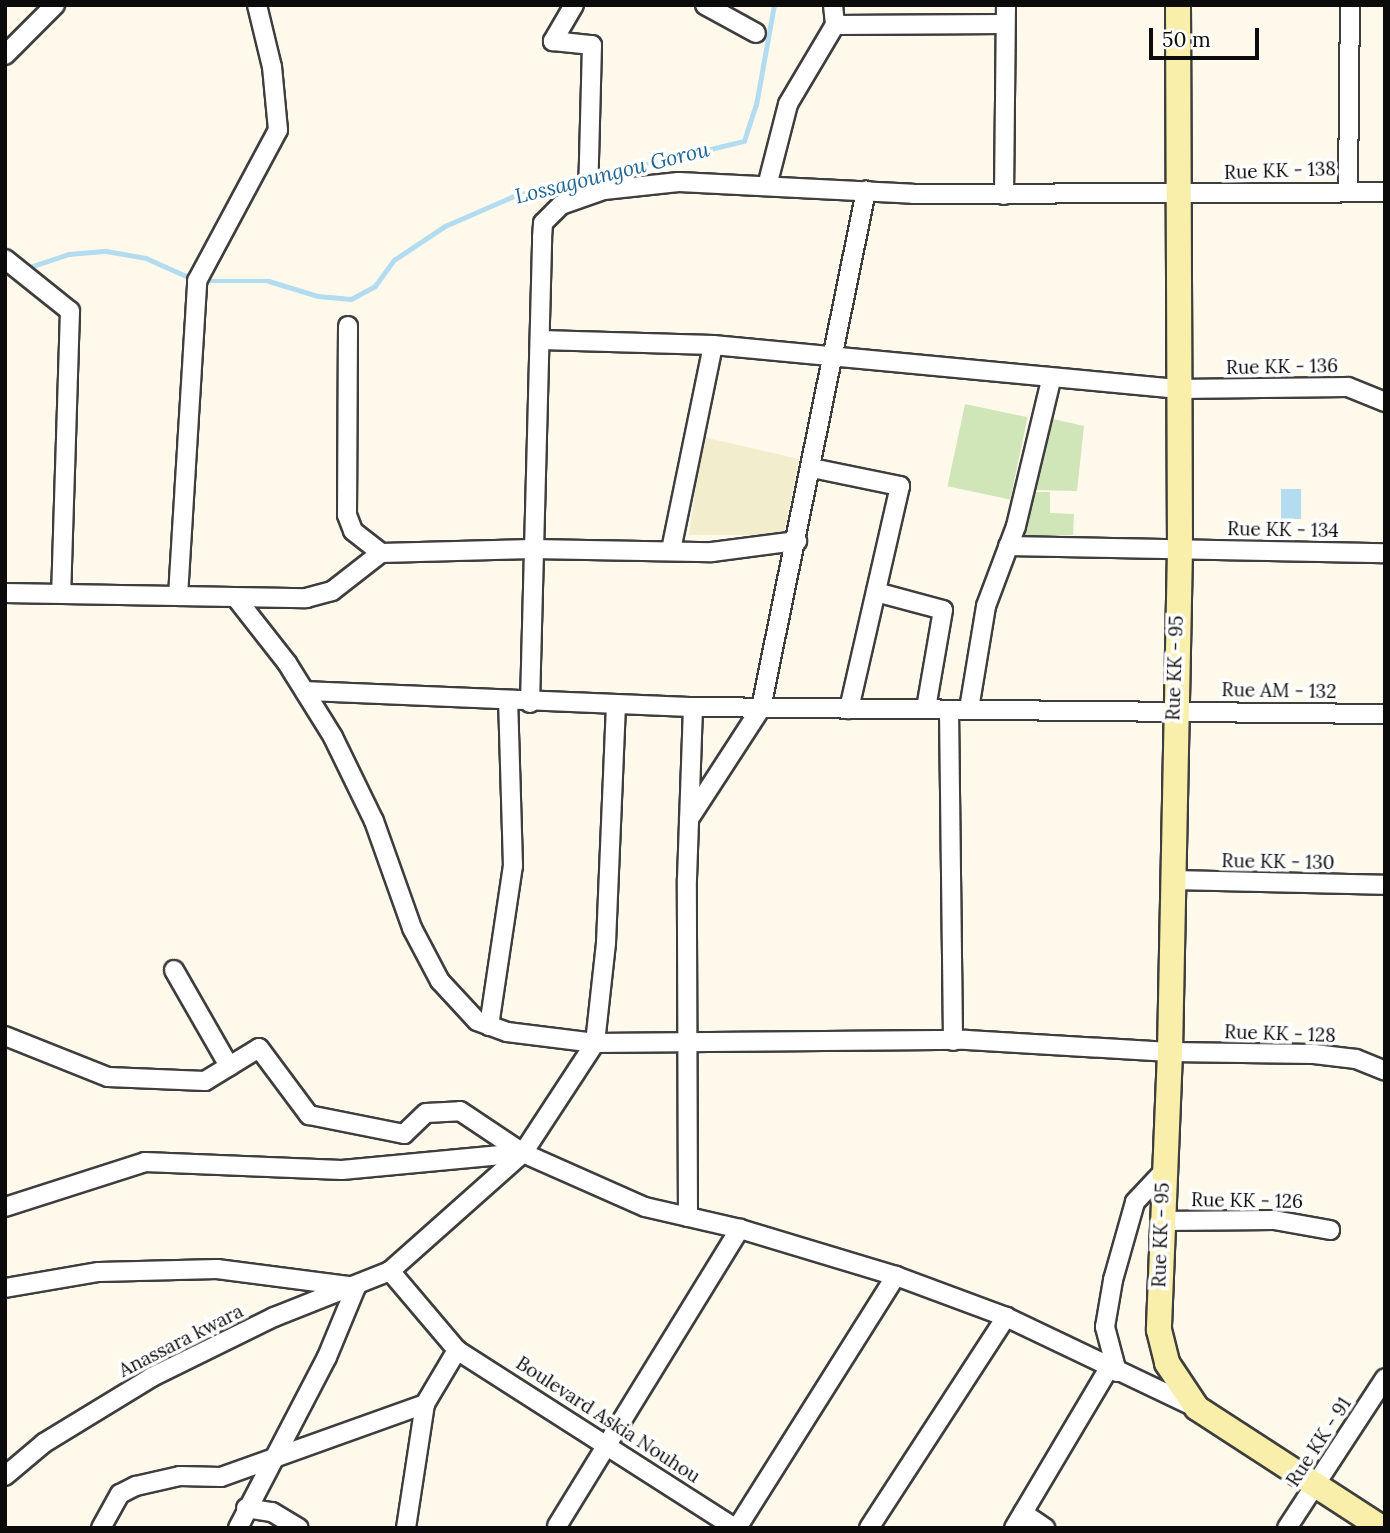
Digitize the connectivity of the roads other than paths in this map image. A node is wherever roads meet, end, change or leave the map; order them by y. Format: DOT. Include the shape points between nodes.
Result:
graph roads {
  1 [pos="55,5"];
  2 [pos="257,5"];
  3 [pos="574,5"];
  4 [pos="705,5"];
  5 [pos="832,5"];
  6 [pos="1006,5"];
  7 [pos="1178,5"];
  8 [pos="1350,5"];
  9 [pos="1005,24"];
  10 [pos="835,25"];
  11 [pos="756,33"];
  12 [pos="5,55"];
  13 [pos="767,187"];
  14 [pos="1348,189"];
  15 [pos="866,191"];
  16 [pos="1385,192"];
  17 [pos="588,195"];
  18 [pos="1004,195"];
  19 [pos="1177,196"];
  20 [pos="5,260"];
  21 [pos="348,326"];
  22 [pos="541,340"];
  23 [pos="713,345"];
  24 [pos="834,356"];
  25 [pos="1051,380"];
  26 [pos="1177,389"];
  27 [pos="1385,402"];
  28 [pos="812,468"];
  29 [pos="797,541"];
  30 [pos="1007,547"];
  31 [pos="532,549"];
  32 [pos="1180,549"];
  33 [pos="671,550"];
  34 [pos="381,553"];
  35 [pos="1385,553"];
  36 [pos="876,592"];
  37 [pos="5,593"];
  38 [pos="61,593"];
  39 [pos="178,596"];
  40 [pos="236,598"];
  41 [pos="306,691"];
  42 [pos="508,702"];
  43 [pos="530,702"];
  44 [pos="616,705"];
  45 [pos="693,707"];
  46 [pos="761,708"];
  47 [pos="926,708"];
  48 [pos="849,709"];
  49 [pos="969,709"];
  50 [pos="949,710"];
  51 [pos="1173,711"];
  52 [pos="1385,714"];
  53 [pos="689,818"];
  54 [pos="1171,880"];
  55 [pos="1385,885"];
  56 [pos="174,970"];
  57 [pos="489,1026"];
  58 [pos="5,1036"];
  59 [pos="953,1041"];
  60 [pos="595,1043"];
  61 [pos="686,1045"];
  62 [pos="1170,1052"];
  63 [pos="229,1066"];
  64 [pos="1385,1071"];
  65 [pos="523,1153"];
  66 [pos="1163,1172"];
  67 [pos="5,1207"];
  68 [pos="688,1217"];
  69 [pos="1161,1220"];
  70 [pos="740,1229"];
  71 [pos="1330,1230"];
  72 [pos="390,1271"];
  73 [pos="895,1276"];
  74 [pos="356,1287"];
  75 [pos="5,1288"];
  76 [pos="1006,1317"];
  77 [pos="457,1350"];
  78 [pos="1113,1370"];
  79 [pos="1385,1378"];
  80 [pos="425,1404"];
  81 [pos="1197,1408"];
  82 [pos="608,1443"];
  83 [pos="274,1456"];
  84 [pos="5,1476"];
  85 [pos="1315,1487"];
  86 [pos="246,1508"];
  87 [pos="1018,1521"];
  88 [pos="557,1526"];
  89 [pos="101,1528"];
  90 [pos="237,1528"];
  91 [pos="299,1528"];
  92 [pos="406,1528"];
  93 [pos="736,1528"];
  94 [pos="869,1528"];
  95 [pos="1045,1528"];
  96 [pos="1287,1528"];
  97 [pos="1382,1528"];
  1 -- 12 [label="street"];
  2 -- 39 [label="street" via="272,67 278,130 197,281"];
  3 -- 17 [label="street" via="553,41 592,45"];
  4 -- 11 [label="street"];
  5 -- 10 [label="street"];
  6 -- 9 [label="street"];
  7 -- 19 [label="street, Rue KK - 95"];
  8 -- 14 [label="street"];
  9 -- 10 [label="street"];
  9 -- 18 [label="street"];
  10 -- 13 [label="street" via="788,104"];
  13 -- 15 [label="street, Rue KK - 138"];
  13 -- 17 [label="street, Rue KK - 138" via="679,182"];
  14 -- 16 [label="street, Rue KK - 138"];
  14 -- 19 [label="street, Rue KK - 138"];
  15 -- 18 [label="street, Rue KK - 138"];
  15 -- 24 [label="street"];
  17 -- 22 [label="street, Rue KK - 138" via="561,205 543,223"];
  18 -- 19 [label="street, Rue KK - 138"];
  19 -- 26 [label="street, Rue KK - 95"];
  20 -- 38 [label="street" via="70,311"];
  21 -- 34 [label="street" via="347,515 353,531"];
  22 -- 23 [label="street, Rue KK - 136"];
  22 -- 31 [label="street, Rue KK - 138"];
  23 -- 24 [label="street, Rue KK - 136"];
  23 -- 33 [label="street"];
  24 -- 25 [label="street, Rue KK - 136"];
  24 -- 28 [label="street"];
  25 -- 26 [label="street, Rue KK - 136"];
  25 -- 30 [label="street"];
  26 -- 27 [label="street, Rue KK - 136" via="1348,387"];
  26 -- 32 [label="street, Rue KK - 95"];
  28 -- 29 [label="street"];
  28 -- 36 [label="street" via="900,486"];
  29 -- 33 [label="street" via="737,551"];
  29 -- 46 [label="street"];
  30 -- 32 [label="street, Rue KK - 134"];
  30 -- 49 [label="street" via="977,643"];
  31 -- 33 [label="street"];
  31 -- 34 [label="street"];
  31 -- 43 [label="street, Rue KK - 138"];
  32 -- 35 [label="street, Rue KK - 134"];
  32 -- 51 [label="street, Rue KK - 95"];
  34 -- 40 [label="street" via="332,591 306,598"];
  36 -- 47 [label="street" via="943,610"];
  36 -- 48 [label="street"];
  37 -- 38 [label="street"];
  38 -- 39 [label="street"];
  39 -- 40 [label="street"];
  40 -- 41 [label="street"];
  41 -- 42 [label="street, Rue AM - 132"];
  41 -- 57 [label="street" via="374,821 396,889 440,981 464,1011"];
  42 -- 43 [label="street, Rue AM - 132"];
  42 -- 57 [label="street" via="513,866"];
  43 -- 44 [label="street, Rue AM - 132"];
  44 -- 45 [label="street, Rue AM - 132"];
  44 -- 60 [label="street" via="606,955"];
  45 -- 46 [label="street, Rue AM - 132"];
  45 -- 53 [label="street"];
  46 -- 48 [label="street, Rue AM - 132"];
  46 -- 53 [label="street"];
  47 -- 48 [label="street, Rue AM - 132"];
  47 -- 50 [label="street, Rue AM - 132"];
  49 -- 50 [label="street, Rue AM - 132"];
  49 -- 51 [label="street, Rue AM - 132"];
  50 -- 59 [label="street"];
  51 -- 52 [label="street, Rue AM - 132"];
  51 -- 54 [label="street, Rue KK - 95"];
  53 -- 61 [label="street"];
  54 -- 55 [label="street, Rue KK - 130"];
  54 -- 62 [label="street, Rue KK - 95"];
  56 -- 63 [label="street"];
  57 -- 60 [label="street, Rue KK - 128"];
  58 -- 63 [label="street" via="108,1077 205,1081"];
  59 -- 61 [label="street, Rue KK - 128"];
  59 -- 62 [label="street, Rue KK - 128"];
  60 -- 61 [label="street, Rue KK - 128"];
  60 -- 65 [label="street, Anassara kwara"];
  61 -- 68 [label="street"];
  62 -- 64 [label="street, Rue KK - 128" via="1314,1054 1356,1059"];
  62 -- 66 [label="street, Rue KK - 95"];
  63 -- 65 [label="street" via="259,1048 309,1115 404,1134 426,1113 460,1111"];
  65 -- 67 [label="street" via="342,1170 145,1162"];
  65 -- 68 [label="street" via="645,1206"];
  65 -- 72 [label="street, Anassara kwara"];
  66 -- 69 [label="street, Rue KK - 95"];
  66 -- 78 [label="street" via="1135,1202 1113,1279 1105,1327"];
  68 -- 70 [label="street"];
  69 -- 71 [label="street, Rue KK - 126" via="1274,1220"];
  69 -- 81 [label="street, Rue KK - 95" via="1159,1330 1173,1374"];
  70 -- 73 [label="street"];
  70 -- 82 [label="street"];
  72 -- 74 [label="street, Anassara kwara"];
  72 -- 77 [label="street, Boulevard Askia Nouhou"];
  73 -- 76 [label="street"];
  73 -- 93 [label="street"];
  74 -- 75 [label="street" via="216,1269 99,1272"];
  74 -- 83 [label="street" via="341,1329"];
  74 -- 84 [label="street, Anassara kwara" via="274,1317 152,1377 44,1443"];
  76 -- 78 [label="street"];
  76 -- 94 [label="street"];
  77 -- 80 [label="street"];
  77 -- 82 [label="street, Boulevard Askia Nouhou"];
  78 -- 81 [label="street"];
  78 -- 87 [label="street"];
  79 -- 85 [label="street, Rue KK - 91"];
  80 -- 83 [label="street" via="314,1447"];
  80 -- 92 [label="street"];
  81 -- 85 [label="street"];
  82 -- 88 [label="street"];
  82 -- 93 [label="street, Boulevard Askia Nouhou"];
  83 -- 86 [label="street"];
  83 -- 89 [label="street" via="221,1477 180,1476 136,1486 120,1494"];
  85 -- 96 [label="street, Rue KK - 91"];
  85 -- 97 [label="street"];
  86 -- 90 [label="street"];
  86 -- 91 [label="street" via="272,1512"];
  87 -- 95 [label="street"];
}
